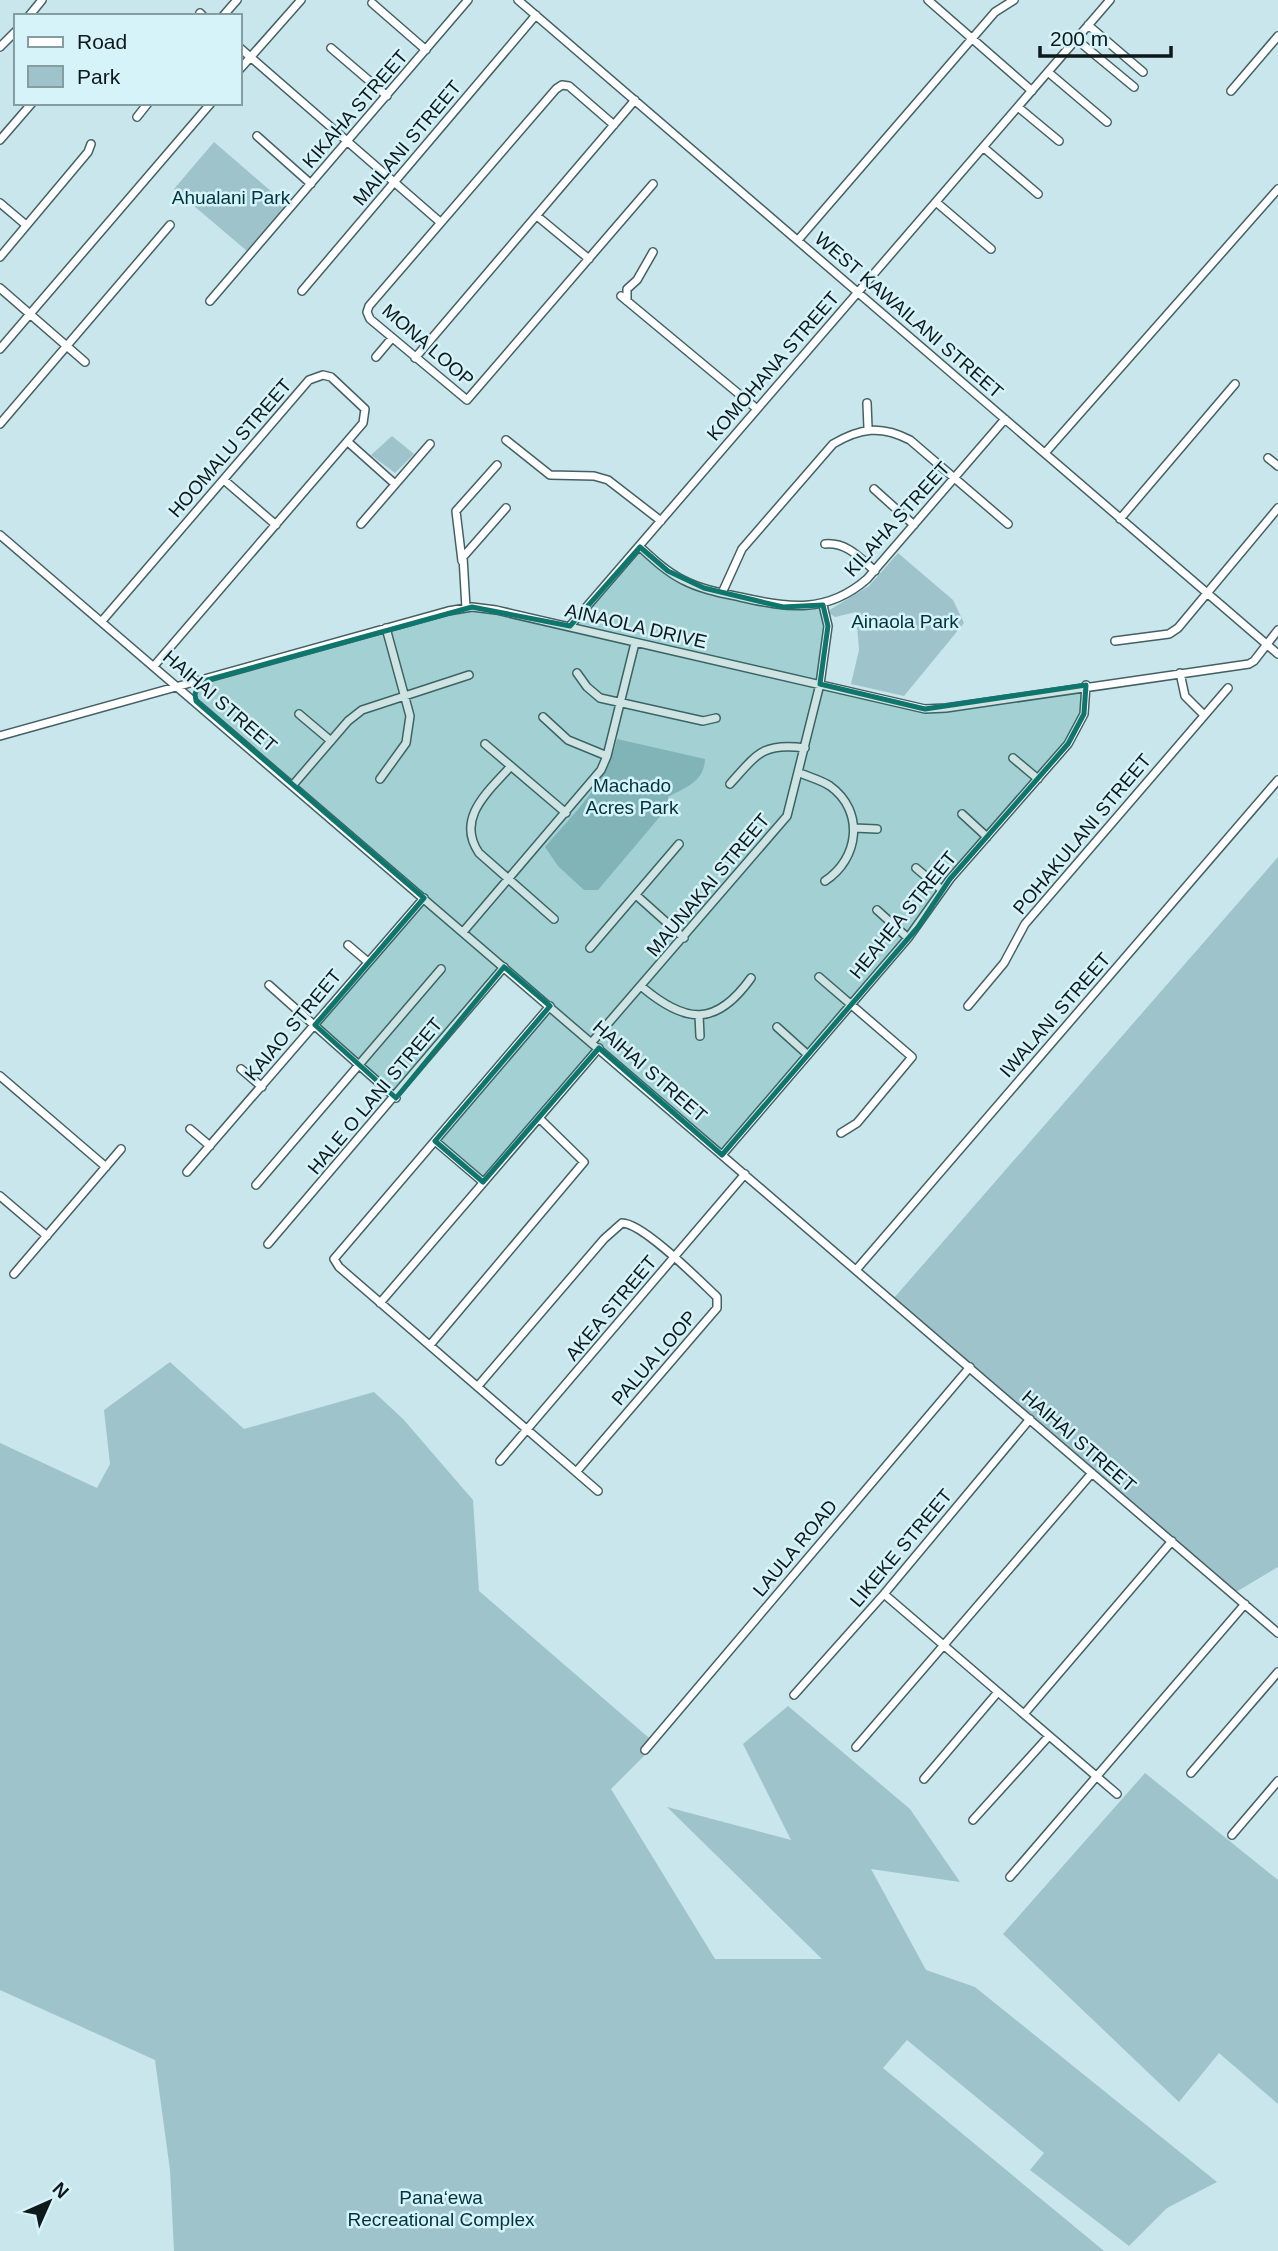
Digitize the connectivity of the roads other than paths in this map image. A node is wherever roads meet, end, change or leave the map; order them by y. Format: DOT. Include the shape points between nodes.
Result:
graph roads {
  1 [pos="42,0"];
  2 [pos="237,0"];
  3 [pos="301,0"];
  4 [pos="518,0"];
  5 [pos="928,0"];
  6 [pos="1014,0"];
  7 [pos="1110,0"];
  8 [pos="466,1"];
  9 [pos="372,3"];
  10 [pos="31,14"];
  11 [pos="225,14"];
  12 [pos="536,15"];
  13 [pos="1088,25"];
  14 [pos="14,33"];
  15 [pos="1278,36"];
  16 [pos="972,38"];
  17 [pos="1076,39"];
  18 [pos="0,47"];
  19 [pos="331,48"];
  20 [pos="242,50"];
  21 [pos="426,50"];
  22 [pos="250,57"];
  23 [pos="242,67"];
  24 [pos="1048,72"];
  25 [pos="1143,72"];
  26 [pos="1134,87"];
  27 [pos="1032,91"];
  28 [pos="1231,91"];
  29 [pos="387,96"];
  30 [pos="635,100"];
  31 [pos="30,105"];
  32 [pos="146,105"];
  33 [pos="209,105"];
  34 [pos="1018,107"];
  35 [pos="137,117"];
  36 [pos="1107,122"];
  37 [pos="614,125"];
  38 [pos="257,136"];
  39 [pos="0,140"];
  40 [pos="1059,141"];
  41 [pos="348,142"];
  42 [pos="91,144"];
  43 [pos="983,147"];
  44 [pos="393,182"];
  45 [pos="311,184"];
  46 [pos="653,184"];
  47 [pos="1278,189"];
  48 [pos="1038,194"];
  49 [pos="936,202"];
  50 [pos="0,203"];
  51 [pos="537,216"];
  52 [pos="440,222"];
  53 [pos="26,225"];
  54 [pos="170,225"];
  55 [pos="798,240"];
  56 [pos="991,248"];
  57 [pos="653,252"];
  58 [pos="0,257"];
  59 [pos="589,260"];
  60 [pos="0,288"];
  61 [pos="302,291"];
  62 [pos="858,293"];
  63 [pos="210,302"];
  64 [pos="30,314"];
  65 [pos="392,338"];
  66 [pos="67,346"];
  67 [pos="0,349"];
  68 [pos="376,357"];
  69 [pos="415,358"];
  70 [pos="85,362"];
  71 [pos="1235,384"];
  72 [pos="867,403"];
  73 [pos="757,409"];
  74 [pos="1005,419"];
  75 [pos="0,424"];
  76 [pos="868,428"];
  77 [pos="506,440"];
  78 [pos="348,442"];
  79 [pos="430,444"];
  80 [pos="1045,453"];
  81 [pos="1268,458"];
  82 [pos="497,465"];
  83 [pos="1278,466"];
  84 [pos="954,479"];
  85 [pos="224,480"];
  86 [pos="395,484"];
  87 [pos="874,489"];
  88 [pos="506,508"];
  89 [pos="1278,508"];
  90 [pos="1121,519"];
  91 [pos="661,521"];
  92 [pos="361,524"];
  93 [pos="1007,524"];
  94 [pos="276,525"];
  95 [pos="914,525"];
  96 [pos="2,539"];
  97 [pos="825,544"];
  98 [pos="640,547"];
  99 [pos="462,562"];
  100 [pos="875,571"];
  101 [pos="1206,592"];
  102 [pos="722,593"];
  103 [pos="823,605"];
  104 [pos="466,608"];
  105 [pos="102,621"];
  106 [pos="570,626"];
  107 [pos="386,628"];
  108 [pos="1278,630"];
  109 [pos="1115,641"];
  110 [pos="635,643"];
  111 [pos="1266,644"];
  112 [pos="1278,654"];
  113 [pos="154,666"];
  114 [pos="577,673"];
  115 [pos="1180,673"];
  116 [pos="469,675"];
  117 [pos="200,682"];
  118 [pos="820,684"];
  119 [pos="1086,685"];
  120 [pos="180,688"];
  121 [pos="1228,688"];
  122 [pos="405,695"];
  123 [pos="196,701"];
  124 [pos="618,703"];
  125 [pos="299,715"];
  126 [pos="1205,715"];
  127 [pos="543,717"];
  128 [pos="716,718"];
  129 [pos="0,736"];
  130 [pos="331,741"];
  131 [pos="485,744"];
  132 [pos="805,748"];
  133 [pos="607,756"];
  134 [pos="1013,758"];
  135 [pos="511,766"];
  136 [pos="800,773"];
  137 [pos="380,779"];
  138 [pos="1038,779"];
  139 [pos="1278,780"];
  140 [pos="293,785"];
  141 [pos="730,785"];
  142 [pos="566,813"];
  143 [pos="962,814"];
  144 [pos="854,828"];
  145 [pos="877,829"];
  146 [pos="987,837"];
  147 [pos="679,845"];
  148 [pos="916,868"];
  149 [pos="508,879"];
  150 [pos="825,881"];
  151 [pos="942,890"];
  152 [pos="636,895"];
  153 [pos="424,898"];
  154 [pos="877,910"];
  155 [pos="554,919"];
  156 [pos="463,932"];
  157 [pos="684,938"];
  158 [pos="908,938"];
  159 [pos="348,945"];
  160 [pos="590,948"];
  161 [pos="368,962"];
  162 [pos="504,967"];
  163 [pos="441,969"];
  164 [pos="819,977"];
  165 [pos="751,978"];
  166 [pos="269,985"];
  167 [pos="642,987"];
  168 [pos="851,1005"];
  169 [pos="550,1006"];
  170 [pos="968,1006"];
  171 [pos="699,1015"];
  172 [pos="314,1025"];
  173 [pos="777,1027"];
  174 [pos="699,1036"];
  175 [pos="592,1042"];
  176 [pos="599,1048"];
  177 [pos="808,1055"];
  178 [pos="360,1064"];
  179 [pos="242,1069"];
  180 [pos="0,1076"];
  181 [pos="262,1087"];
  182 [pos="396,1098"];
  183 [pos="539,1118"];
  184 [pos="190,1129"];
  185 [pos="841,1133"];
  186 [pos="435,1141"];
  187 [pos="210,1146"];
  188 [pos="121,1149"];
  189 [pos="722,1155"];
  190 [pos="106,1167"];
  191 [pos="187,1172"];
  192 [pos="745,1174"];
  193 [pos="483,1182"];
  194 [pos="256,1185"];
  195 [pos="0,1196"];
  196 [pos="47,1236"];
  197 [pos="268,1244"];
  198 [pos="673,1258"];
  199 [pos="856,1270"];
  200 [pos="14,1274"];
  201 [pos="380,1303"];
  202 [pos="430,1345"];
  203 [pos="970,1367"];
  204 [pos="478,1386"];
  205 [pos="1030,1419"];
  206 [pos="528,1428"];
  207 [pos="500,1461"];
  208 [pos="576,1471"];
  209 [pos="1092,1473"];
  210 [pos="598,1491"];
  211 [pos="1172,1541"];
  212 [pos="884,1594"];
  213 [pos="1245,1604"];
  214 [pos="1278,1633"];
  215 [pos="945,1646"];
  216 [pos="1278,1672"];
  217 [pos="998,1692"];
  218 [pos="794,1695"];
  219 [pos="1024,1714"];
  220 [pos="1049,1736"];
  221 [pos="856,1747"];
  222 [pos="645,1750"];
  223 [pos="1191,1773"];
  224 [pos="1098,1778"];
  225 [pos="924,1779"];
  226 [pos="1278,1782"];
  227 [pos="1117,1794"];
  228 [pos="973,1820"];
  229 [pos="1232,1835"];
  230 [pos="1010,1877"];
  1 -- 10 [label="street"];
  2 -- 11 [label="street"];
  3 -- 22 [label="street"];
  4 -- 12 [label="street, WEST KAWAILANI STREET"];
  5 -- 16 [label="street"];
  6 -- 16 [label="street" via="995,12"];
  7 -- 13 [label="street, KOMOHANA STREET"];
  8 -- 21 [label="street, KIKAHA STREET"];
  9 -- 21 [label="street"];
  12 -- 30 [label="street, WEST KAWAILANI STREET"];
  12 -- 44 [label="street, MAILANI STREET"];
  13 -- 17 [label="street, KOMOHANA STREET"];
  13 -- 25 [label="street"];
  14 -- 18 [label="street"];
  15 -- 28 [label="street"];
  16 -- 27 [label="street"];
  16 -- 55 [label="street"];
  17 -- 24 [label="street, KOMOHANA STREET"];
  17 -- 26 [label="street"];
  19 -- 29 [label="street"];
  20 -- 22 [label="street"];
  21 -- 29 [label="street, KIKAHA STREET"];
  22 -- 23 [label="street"];
  22 -- 41 [label="street"];
  24 -- 27 [label="street, KOMOHANA STREET"];
  24 -- 36 [label="street"];
  27 -- 34 [label="street, KOMOHANA STREET"];
  29 -- 41 [label="street, KIKAHA STREET"];
  30 -- 37 [label="street"];
  30 -- 55 [label="street, WEST KAWAILANI STREET"];
  31 -- 39 [label="street"];
  32 -- 35 [label="street"];
  33 -- 64 [label="street"];
  34 -- 40 [label="street"];
  34 -- 43 [label="street, KOMOHANA STREET"];
  37 -- 51 [label="street"];
  37 -- 52 [label="street, MONA LOOP" via="562,85"];
  38 -- 45 [label="street"];
  41 -- 44 [label="street"];
  41 -- 45 [label="street, KIKAHA STREET"];
  42 -- 53 [label="street"];
  43 -- 48 [label="street"];
  43 -- 49 [label="street, KOMOHANA STREET"];
  44 -- 52 [label="street"];
  44 -- 61 [label="street, MAILANI STREET"];
  45 -- 63 [label="street, KIKAHA STREET"];
  46 -- 59 [label="street, MONA LOOP"];
  47 -- 80 [label="street"];
  49 -- 56 [label="street"];
  49 -- 62 [label="street, KOMOHANA STREET"];
  50 -- 53 [label="street"];
  51 -- 59 [label="street"];
  51 -- 69 [label="street"];
  52 -- 65 [label="street, MONA LOOP" via="369,306 370,319"];
  53 -- 58 [label="street"];
  54 -- 66 [label="street"];
  55 -- 62 [label="street, WEST KAWAILANI STREET"];
  57 -- 73 [label="street" via="624,299"];
  59 -- 69 [label="street, MONA LOOP" via="467,400"];
  60 -- 64 [label="street"];
  62 -- 73 [label="street, KOMOHANA STREET"];
  62 -- 74 [label="street, WEST KAWAILANI STREET"];
  64 -- 66 [label="street"];
  64 -- 67 [label="street"];
  65 -- 68 [label="street"];
  65 -- 69 [label="street, MONA LOOP"];
  66 -- 70 [label="street"];
  66 -- 75 [label="street"];
  71 -- 90 [label="street"];
  72 -- 76 [label="street"];
  73 -- 91 [label="street, KOMOHANA STREET"];
  74 -- 80 [label="street, WEST KAWAILANI STREET"];
  74 -- 84 [label="street, KILAHA STREET"];
  76 -- 84 [label="street" via="895,432 910,440"];
  76 -- 102 [label="street" via="833,444 742,549"];
  77 -- 91 [label="street" via="550,475 608,480"];
  78 -- 85 [label="street, HOOMALU STREET" via="365,419 365,409 331,377 316,376"];
  78 -- 86 [label="street"];
  78 -- 94 [label="street, HOOMALU STREET"];
  79 -- 86 [label="street"];
  80 -- 90 [label="street, WEST KAWAILANI STREET"];
  81 -- 83 [label="street"];
  82 -- 99 [label="street" via="456,511"];
  84 -- 93 [label="street"];
  84 -- 95 [label="street, KILAHA STREET"];
  85 -- 94 [label="street"];
  85 -- 105 [label="street, HOOMALU STREET"];
  86 -- 92 [label="street"];
  87 -- 95 [label="street"];
  88 -- 99 [label="street"];
  89 -- 101 [label="street"];
  90 -- 101 [label="street, WEST KAWAILANI STREET"];
  91 -- 98 [label="street, KOMOHANA STREET"];
  94 -- 113 [label="street, HOOMALU STREET"];
  95 -- 100 [label="street, KILAHA STREET"];
  96 -- 105 [label="street, HAIHAI STREET"];
  97 -- 100 [label="street" via="848,548"];
  98 -- 102 [label="street, KILAHA STREET" via="685,581"];
  98 -- 106 [label="street, KOMOHANA STREET"];
  99 -- 104 [label="street"];
  100 -- 103 [label="street, KILAHA STREET" via="854,591"];
  101 -- 109 [label="street" via="1170,634"];
  101 -- 111 [label="street, WEST KAWAILANI STREET"];
  102 -- 103 [label="street, KILAHA STREET" via="783,607"];
  103 -- 118 [label="street, MAUNAKAI STREET" via="828,626"];
  104 -- 106 [label="street, AINAOLA DRIVE"];
  104 -- 107 [label="street, AINAOLA DRIVE"];
  105 -- 113 [label="street, HAIHAI STREET"];
  106 -- 110 [label="street, AINAOLA DRIVE"];
  107 -- 117 [label="street, AINAOLA DRIVE"];
  107 -- 122 [label="street"];
  108 -- 111 [label="street"];
  110 -- 118 [label="street, AINAOLA DRIVE"];
  110 -- 124 [label="street"];
  111 -- 112 [label="street, WEST KAWAILANI STREET"];
  111 -- 115 [label="street, AINAOLA DRIVE" via="1249,664"];
  113 -- 120 [label="street, HAIHAI STREET"];
  114 -- 124 [label="street" via="593,693"];
  115 -- 119 [label="street, AINAOLA DRIVE"];
  115 -- 126 [label="street" via="1185,696"];
  116 -- 122 [label="street"];
  117 -- 120 [label="street, AINAOLA DRIVE"];
  117 -- 123 [label="street"];
  118 -- 119 [label="street, AINAOLA DRIVE" via="925,709"];
  118 -- 132 [label="street, MAUNAKAI STREET"];
  119 -- 138 [label="street, HEAHEA STREET" via="1080,724"];
  120 -- 123 [label="street, HAIHAI STREET"];
  120 -- 129 [label="street, AINAOLA DRIVE"];
  121 -- 126 [label="street, POHAKULANI STREET"];
  122 -- 130 [label="street" via="362,709"];
  122 -- 137 [label="street" via="410,716 406,743"];
  123 -- 140 [label="street, HAIHAI STREET"];
  124 -- 128 [label="street" via="704,721"];
  124 -- 133 [label="street"];
  125 -- 130 [label="street"];
  126 -- 170 [label="street, POHAKULANI STREET" via="1025,924 1004,963"];
  127 -- 133 [label="street" via="568,740"];
  130 -- 140 [label="street"];
  131 -- 135 [label="street"];
  132 -- 136 [label="street, MAUNAKAI STREET"];
  132 -- 141 [label="street" via="778,745 762,750"];
  133 -- 142 [label="street"];
  134 -- 138 [label="street"];
  135 -- 142 [label="street"];
  135 -- 149 [label="street" via="477,805 470,826 479,853"];
  136 -- 144 [label="street" via="839,794 848,805"];
  136 -- 157 [label="street, MAUNAKAI STREET" via="780,825"];
  138 -- 146 [label="street, HEAHEA STREET"];
  139 -- 199 [label="street, IWALANI STREET"];
  140 -- 153 [label="street, HAIHAI STREET"];
  142 -- 149 [label="street"];
  143 -- 146 [label="street"];
  144 -- 145 [label="street"];
  144 -- 150 [label="street" via="848,859"];
  146 -- 151 [label="street, HEAHEA STREET"];
  147 -- 152 [label="street"];
  148 -- 151 [label="street"];
  149 -- 155 [label="street"];
  149 -- 156 [label="street"];
  151 -- 158 [label="street, HEAHEA STREET"];
  152 -- 157 [label="street"];
  152 -- 160 [label="street"];
  153 -- 156 [label="street, HAIHAI STREET"];
  153 -- 161 [label="street, KAIAO STREET"];
  154 -- 158 [label="street"];
  156 -- 162 [label="street, HAIHAI STREET"];
  157 -- 167 [label="street, MAUNAKAI STREET"];
  158 -- 168 [label="street, HEAHEA STREET"];
  159 -- 161 [label="street"];
  161 -- 172 [label="street, KAIAO STREET"];
  162 -- 169 [label="street, HAIHAI STREET"];
  162 -- 182 [label="street, HALE O LANI STREET"];
  163 -- 178 [label="street"];
  164 -- 168 [label="street"];
  165 -- 171 [label="street" via="727,1006"];
  166 -- 172 [label="street"];
  167 -- 171 [label="street" via="669,1008"];
  167 -- 175 [label="street, MAUNAKAI STREET"];
  168 -- 177 [label="street, HEAHEA STREET"];
  168 -- 185 [label="street" via="912,1057 857,1123"];
  169 -- 175 [label="street, HAIHAI STREET"];
  169 -- 186 [label="street"];
  171 -- 174 [label="street"];
  172 -- 178 [label="street"];
  172 -- 181 [label="street, KAIAO STREET"];
  173 -- 177 [label="street"];
  175 -- 176 [label="street, HAIHAI STREET"];
  176 -- 183 [label="street"];
  176 -- 189 [label="street, HAIHAI STREET"];
  177 -- 189 [label="street, HEAHEA STREET"];
  178 -- 182 [label="street"];
  178 -- 194 [label="street"];
  179 -- 181 [label="street"];
  180 -- 190 [label="street"];
  181 -- 187 [label="street, KAIAO STREET"];
  182 -- 197 [label="street, HALE O LANI STREET"];
  183 -- 193 [label="street"];
  183 -- 202 [label="street" via="584,1162"];
  184 -- 187 [label="street"];
  186 -- 193 [label="street"];
  186 -- 201 [label="street" via="334,1259"];
  187 -- 191 [label="street, KAIAO STREET"];
  188 -- 190 [label="street"];
  189 -- 192 [label="street, HAIHAI STREET"];
  190 -- 196 [label="street"];
  192 -- 198 [label="street, AKEA STREET"];
  192 -- 199 [label="street, HAIHAI STREET"];
  193 -- 201 [label="street"];
  195 -- 196 [label="street"];
  196 -- 200 [label="street"];
  198 -- 204 [label="street, PALUA LOOP" via="637,1228 628,1223 617,1226"];
  198 -- 206 [label="street, AKEA STREET"];
  198 -- 208 [label="street, PALUA LOOP" via="716,1297 717,1308"];
  199 -- 203 [label="street, HAIHAI STREET"];
  201 -- 202 [label="street"];
  202 -- 204 [label="street"];
  203 -- 205 [label="street, HAIHAI STREET"];
  203 -- 222 [label="street, LAULA ROAD"];
  204 -- 206 [label="street"];
  205 -- 209 [label="street, HAIHAI STREET"];
  205 -- 212 [label="street, LIKEKE STREET"];
  206 -- 207 [label="street, AKEA STREET"];
  206 -- 208 [label="street"];
  208 -- 210 [label="street"];
  209 -- 211 [label="street, HAIHAI STREET"];
  209 -- 215 [label="street"];
  211 -- 213 [label="street, HAIHAI STREET"];
  211 -- 219 [label="street"];
  212 -- 215 [label="street"];
  212 -- 218 [label="street, LIKEKE STREET"];
  213 -- 214 [label="street, HAIHAI STREET"];
  213 -- 224 [label="street"];
  215 -- 217 [label="street"];
  215 -- 221 [label="street"];
  216 -- 223 [label="street"];
  217 -- 219 [label="street"];
  217 -- 225 [label="street"];
  219 -- 220 [label="street"];
  220 -- 224 [label="street"];
  220 -- 228 [label="street"];
  224 -- 227 [label="street"];
  224 -- 230 [label="street"];
  226 -- 229 [label="street"];
}
